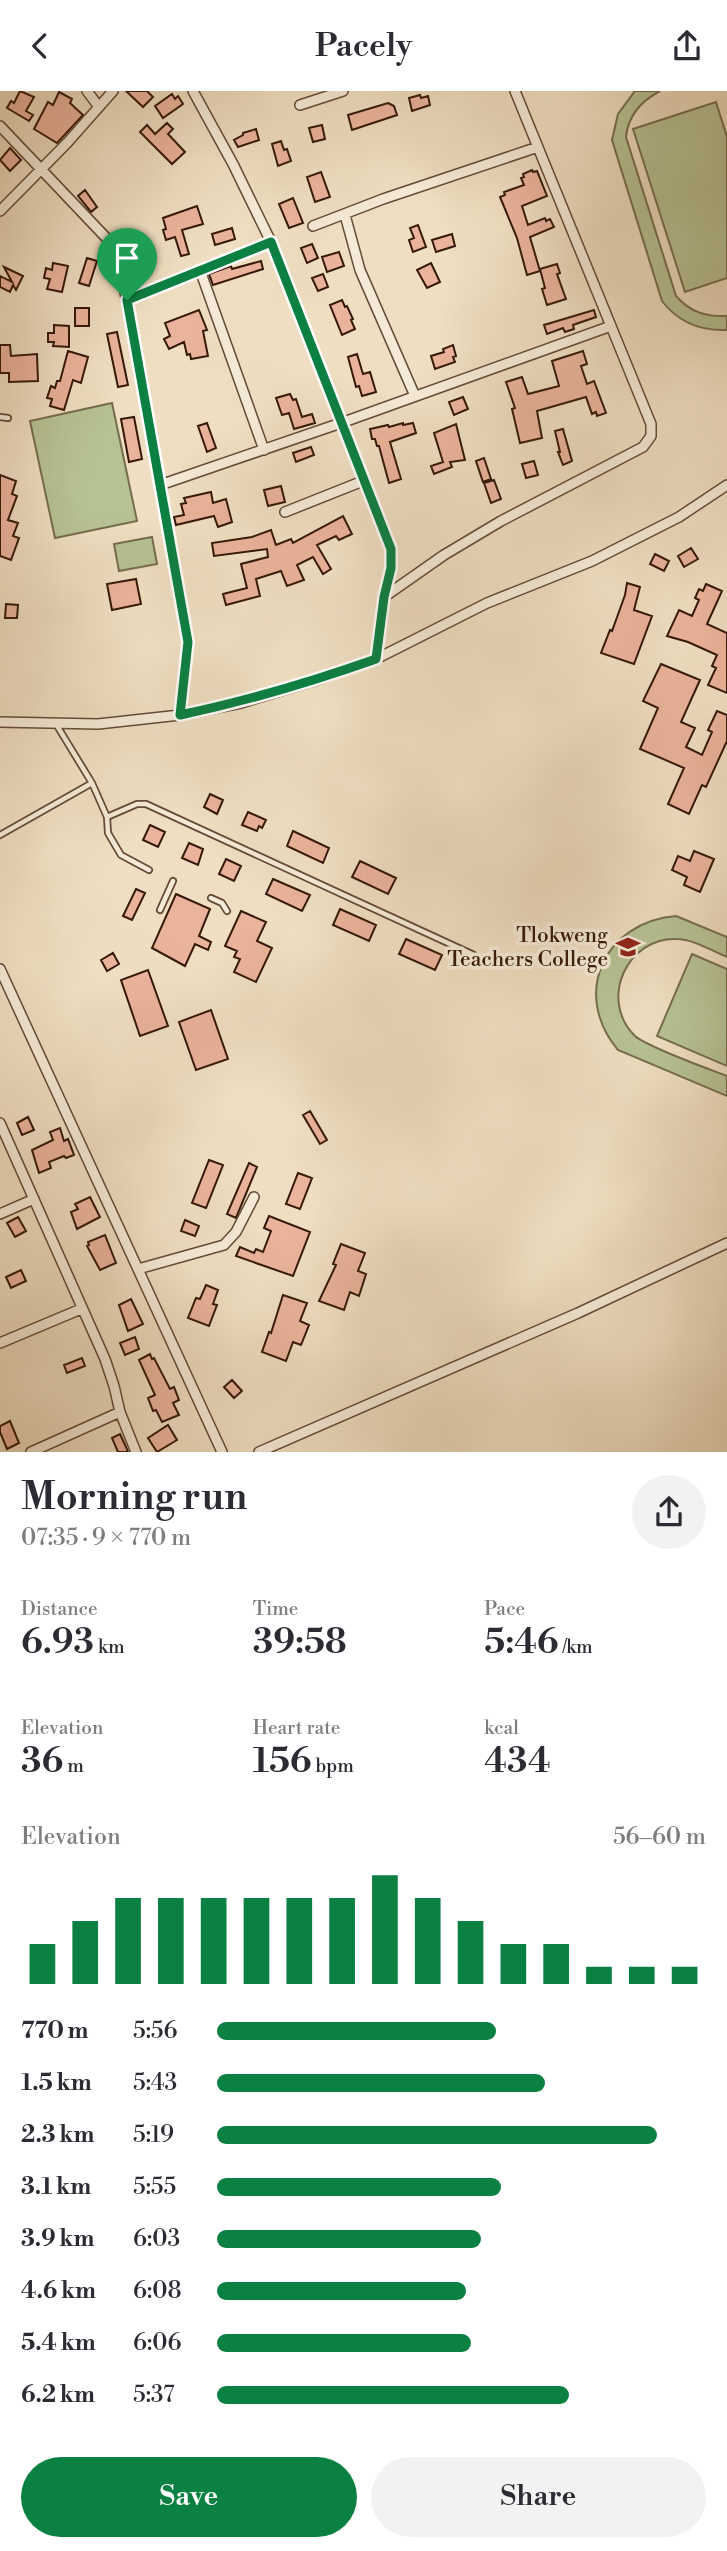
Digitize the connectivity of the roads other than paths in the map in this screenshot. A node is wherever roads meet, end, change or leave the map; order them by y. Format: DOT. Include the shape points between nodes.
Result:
graph roads {
  1 [pos="87,91"];
  2 [pos="113,91"];
  3 [pos="193,91"];
  4 [pos="343,91"];
  5 [pos="515,91"];
  6 [pos="299,105"];
  7 [pos="99,107"];
  8 [pos="0,126"];
  9 [pos="538,147"];
  10 [pos="42,168"];
  11 [pos="0,211"];
  12 [pos="345,215"];
  13 [pos="313,226"];
  14 [pos="271,242"];
  15 [pos="200,270"];
  16 [pos="127,300"];
  17 [pos="611,326"];
  18 [pos="415,396"];
  19 [pos="0,417"];
  20 [pos="8,418"];
  21 [pos="341,423"];
  22 [pos="264,450"];
  23 [pos="363,481"];
  24 [pos="160,485"];
  25 [pos="727,485"];
  26 [pos="285,512"];
  27 [pos="384,597"];
  28 [pos="376,659"];
  29 [pos="180,715"];
  30 [pos="0,722"];
  31 [pos="56,724"];
  32 [pos="92,783"];
  33 [pos="107,817"];
  34 [pos="0,835"];
  35 [pos="149,870"];
  36 [pos="173,881"];
  37 [pos="211,898"];
  38 [pos="160,910"];
  39 [pos="228,911"];
  40 [pos="474,955"];
  41 [pos="0,969"];
  42 [pos="0,1123"];
  43 [pos="254,1197"];
  44 [pos="34,1199"];
  45 [pos="0,1214"];
  46 [pos="727,1243"];
  47 [pos="138,1269"];
  48 [pos="81,1310"];
  49 [pos="0,1343"];
  50 [pos="120,1412"];
  51 [pos="31,1452"];
  52 [pos="136,1452"];
  53 [pos="222,1452"];
  54 [pos="259,1452"];
  1 -- 7 [label="street"];
  2 -- 7 [label="street"];
  3 -- 14 [label="street"];
  4 -- 6 [label="street"];
  5 -- 9 [label="street"];
  7 -- 10 [label="street"];
  8 -- 10 [label="street"];
  9 -- 12 [label="street"];
  9 -- 17 [label="street"];
  10 -- 11 [label="street"];
  10 -- 16 [label="street" via="113,244"];
  12 -- 13 [label="street"];
  12 -- 18 [label="street" via="360,270"];
  14 -- 15 [label="street"];
  14 -- 21 [label="street"];
  15 -- 16 [label="street"];
  15 -- 22 [label="street"];
  16 -- 24 [label="street"];
  17 -- 18 [label="street"];
  17 -- 27 [label="street" via="651,423 648,442 500,521"];
  18 -- 21 [label="street"];
  19 -- 20 [label="lane"];
  21 -- 22 [label="street"];
  21 -- 23 [label="street"];
  22 -- 24 [label="street"];
  23 -- 26 [label="street"];
  23 -- 27 [label="street" via="391,549"];
  24 -- 29 [label="street" via="188,642"];
  25 -- 28 [label="street" via="679,517 592,561 487,603"];
  27 -- 28 [label="street"];
  28 -- 29 [label="street" via="241,703"];
  29 -- 31 [label="street"];
  30 -- 31 [label="street"];
  31 -- 32 [label="lane"];
  32 -- 33 [label="lane"];
  32 -- 34 [label="lane"];
  33 -- 35 [label="lane" via="108,833 121,855"];
  33 -- 40 [label="lane" via="146,804"];
  36 -- 38 [label="lane"];
  37 -- 39 [label="lane"];
  41 -- 47 [label="street"];
  42 -- 44 [label="street"];
  43 -- 47 [label="street" via="224,1245"];
  44 -- 45 [label="street"];
  44 -- 48 [label="street"];
  46 -- 54 [label="street"];
  47 -- 53 [label="street"];
  48 -- 49 [label="street"];
  48 -- 50 [label="street" via="105,1359"];
  50 -- 51 [label="street"];
  50 -- 52 [label="street"];
}
